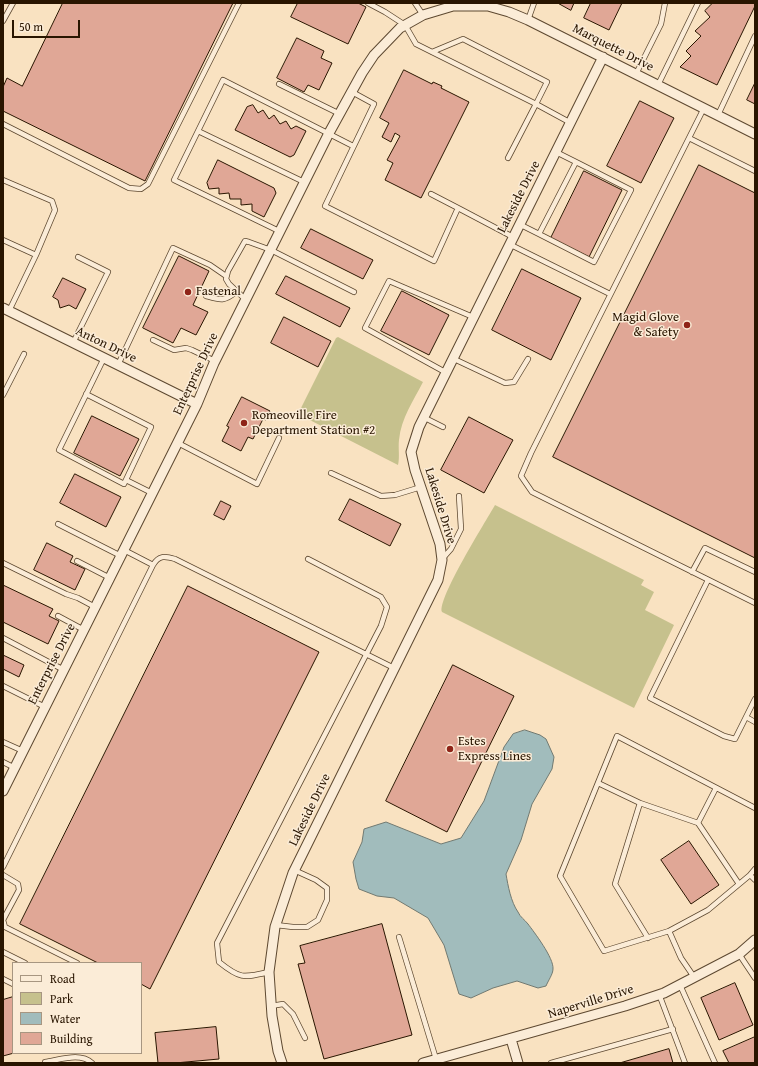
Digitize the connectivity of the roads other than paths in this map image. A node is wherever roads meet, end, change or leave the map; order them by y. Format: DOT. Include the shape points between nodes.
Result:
graph roads {
  1 [pos="13,3"];
  2 [pos="239,3"];
  3 [pos="368,3"];
  4 [pos="415,3"];
  5 [pos="534,3"];
  6 [pos="665,3"];
  7 [pos="698,3"];
  8 [pos="452,5"];
  9 [pos="423,15"];
  10 [pos="528,20"];
  11 [pos="3,21"];
  12 [pos="405,26"];
  13 [pos="755,36"];
  14 [pos="432,52"];
  15 [pos="603,58"];
  16 [pos="636,74"];
  17 [pos="279,84"];
  18 [pos="658,85"];
  19 [pos="352,92"];
  20 [pos="536,104"];
  21 [pos="704,108"];
  22 [pos="340,114"];
  23 [pos="718,115"];
  24 [pos="571,123"];
  25 [pos="3,124"];
  26 [pos="198,131"];
  27 [pos="329,134"];
  28 [pos="755,134"];
  29 [pos="689,138"];
  30 [pos="353,146"];
  31 [pos="556,152"];
  32 [pos="508,158"];
  33 [pos="576,162"];
  34 [pos="755,171"];
  35 [pos="3,180"];
  36 [pos="305,183"];
  37 [pos="431,194"];
  38 [pos="458,208"];
  39 [pos="519,224"];
  40 [pos="281,232"];
  41 [pos="539,234"];
  42 [pos="3,240"];
  43 [pos="511,240"];
  44 [pos="271,250"];
  45 [pos="36,255"];
  46 [pos="78,257"];
  47 [pos="227,274"];
  48 [pos="236,292"];
  49 [pos="354,292"];
  50 [pos="610,294"];
  51 [pos="206,296"];
  52 [pos="246,300"];
  53 [pos="6,310"];
  54 [pos="473,317"];
  55 [pos="153,340"];
  56 [pos="73,343"];
  57 [pos="24,354"];
  58 [pos="104,358"];
  59 [pos="452,358"];
  60 [pos="528,359"];
  61 [pos="215,361"];
  62 [pos="118,365"];
  63 [pos="445,372"];
  64 [pos="3,394"];
  65 [pos="86,394"];
  66 [pos="197,404"];
  67 [pos="423,417"];
  68 [pos="443,427"];
  69 [pos="279,438"];
  70 [pos="178,443"];
  71 [pos="331,473"];
  72 [pos="126,480"];
  73 [pos="421,487"];
  74 [pos="152,493"];
  75 [pos="459,496"];
  76 [pos="58,524"];
  77 [pos="122,553"];
  78 [pos="308,559"];
  79 [pos="442,560"];
  80 [pos="77,561"];
  81 [pos="3,563"];
  82 [pos="153,565"];
  83 [pos="692,572"];
  84 [pos="755,572"];
  85 [pos="110,578"];
  86 [pos="708,580"];
  87 [pos="755,603"];
  88 [pos="95,607"];
  89 [pos="58,616"];
  90 [pos="84,630"];
  91 [pos="3,638"];
  92 [pos="366,655"];
  93 [pos="394,668"];
  94 [pos="64,670"];
  95 [pos="3,686"];
  96 [pos="755,699"];
  97 [pos="45,708"];
  98 [pos="746,717"];
  99 [pos="755,722"];
  100 [pos="3,742"];
  101 [pos="23,751"];
  102 [pos="3,762"];
  103 [pos="15,768"];
  104 [pos="598,783"];
  105 [pos="716,788"];
  106 [pos="3,791"];
  107 [pos="640,804"];
  108 [pos="755,808"];
  109 [pos="698,823"];
  110 [pos="3,866"];
  111 [pos="294,870"];
  112 [pos="755,870"];
  113 [pos="3,875"];
  114 [pos="750,875"];
  115 [pos="755,880"];
  116 [pos="740,884"];
  117 [pos="276,924"];
  118 [pos="669,931"];
  119 [pos="399,936"];
  120 [pos="648,938"];
  121 [pos="755,940"];
  122 [pos="3,952"];
  123 [pos="739,954"];
  124 [pos="23,962"];
  125 [pos="75,962"];
  126 [pos="269,972"];
  127 [pos="694,977"];
  128 [pos="755,978"];
  129 [pos="680,985"];
  130 [pos="659,994"];
  131 [pos="271,1006"];
  132 [pos="672,1029"];
  133 [pos="305,1038"];
  134 [pos="512,1039"];
  135 [pos="436,1059"];
  136 [pos="45,1062"];
  137 [pos="92,1063"];
  138 [pos="282,1063"];
  139 [pos="423,1063"];
  140 [pos="518,1063"];
  141 [pos="551,1063"];
  142 [pos="685,1063"];
  143 [pos="715,1063"];
  1 -- 11 [label="lane"];
  2 -- 25 [label="lane" via="148,184 141,189 129,188"];
  3 -- 12 [label="lane"];
  4 -- 9 [label="lane"];
  5 -- 10 [label="lane"];
  6 -- 16 [label="lane" via="661,24"];
  7 -- 18 [label="lane"];
  8 -- 9 [label="street, Enterprise Drive"];
  8 -- 10 [label="street, Marquette Drive" via="488,6"];
  9 -- 12 [label="street, Enterprise Drive"];
  10 -- 15 [label="street, Marquette Drive"];
  12 -- 14 [label="lane" via="416,44"];
  12 -- 19 [label="street, Enterprise Drive" via="374,55"];
  13 -- 23 [label="lane"];
  14 -- 20 [label="lane"];
  14 -- 20 [label="lane" via="463,39 547,82"];
  15 -- 16 [label="street, Marquette Drive"];
  15 -- 24 [label="street, Lakeside Drive"];
  16 -- 18 [label="street, Marquette Drive"];
  17 -- 22 [label="lane"];
  18 -- 21 [label="street, Marquette Drive"];
  19 -- 22 [label="street, Enterprise Drive"];
  19 -- 30 [label="lane" via="374,104"];
  20 -- 24 [label="lane"];
  20 -- 32 [label="lane"];
  21 -- 23 [label="street, Marquette Drive"];
  21 -- 29 [label="lane"];
  22 -- 27 [label="street, Enterprise Drive"];
  23 -- 28 [label="street, Marquette Drive"];
  24 -- 31 [label="street, Lakeside Drive"];
  26 -- 27 [label="lane" via="222,80"];
  26 -- 36 [label="lane"];
  26 -- 40 [label="lane" via="174,180"];
  27 -- 30 [label="lane"];
  27 -- 36 [label="street, Enterprise Drive"];
  29 -- 34 [label="lane"];
  29 -- 50 [label="lane"];
  30 -- 38 [label="lane" via="325,206 434,261"];
  31 -- 33 [label="lane"];
  31 -- 39 [label="street, Lakeside Drive"];
  33 -- 41 [label="lane"];
  33 -- 41 [label="lane" via="631,190 594,262"];
  35 -- 45 [label="lane" via="52,201 55,210"];
  36 -- 40 [label="street, Enterprise Drive"];
  37 -- 38 [label="lane"];
  38 -- 43 [label="lane"];
  39 -- 41 [label="lane"];
  39 -- 43 [label="street, Lakeside Drive"];
  40 -- 44 [label="street, Enterprise Drive"];
  42 -- 45 [label="lane"];
  43 -- 50 [label="lane"];
  43 -- 54 [label="street, Lakeside Drive"];
  44 -- 47 [label="lane" via="245,241"];
  44 -- 49 [label="lane"];
  44 -- 52 [label="street, Enterprise Drive"];
  45 -- 53 [label="lane"];
  46 -- 56 [label="lane" via="108,272"];
  47 -- 48 [label="lane" via="226,279"];
  47 -- 62 [label="lane" via="173,248"];
  48 -- 51 [label="lane" via="223,300"];
  48 -- 52 [label="lane"];
  50 -- 83 [label="lane" via="521,476 532,492"];
  52 -- 61 [label="street, Enterprise Drive"];
  53 -- 56 [label="street, Anton Drive"];
  54 -- 59 [label="street, Lakeside Drive"];
  54 -- 63 [label="lane" via="389,281 365,328"];
  55 -- 61 [label="lane" via="174,350 192,350"];
  56 -- 58 [label="street, Anton Drive"];
  57 -- 64 [label="lane"];
  58 -- 62 [label="street, Anton Drive"];
  58 -- 65 [label="lane"];
  59 -- 60 [label="lane" via="505,383 514,382"];
  59 -- 63 [label="street, Lakeside Drive"];
  61 -- 66 [label="street, Enterprise Drive"];
  62 -- 66 [label="street, Anton Drive"];
  63 -- 67 [label="street, Lakeside Drive"];
  65 -- 72 [label="lane" via="151,427"];
  65 -- 72 [label="lane" via="59,450 124,484"];
  66 -- 70 [label="street, Enterprise Drive"];
  67 -- 68 [label="lane"];
  67 -- 73 [label="street, Lakeside Drive" via="412,452"];
  69 -- 70 [label="lane" via="257,484"];
  70 -- 74 [label="street, Enterprise Drive"];
  71 -- 73 [label="lane" via="381,496 395,495"];
  72 -- 74 [label="lane"];
  73 -- 79 [label="street, Lakeside Drive" via="440,544"];
  74 -- 77 [label="street, Enterprise Drive"];
  75 -- 79 [label="lane" via="461,529 451,550"];
  76 -- 77 [label="lane"];
  77 -- 82 [label="lane"];
  77 -- 85 [label="street, Enterprise Drive"];
  78 -- 92 [label="lane" via="381,597 387,607"];
  79 -- 93 [label="street, Lakeside Drive" via="438,580"];
  80 -- 85 [label="lane"];
  81 -- 88 [label="lane"];
  82 -- 92 [label="lane" via="156,560 165,556 176,559"];
  82 -- 110 [label="lane"];
  83 -- 84 [label="lane" via="705,548"];
  83 -- 86 [label="lane"];
  85 -- 88 [label="street, Enterprise Drive"];
  86 -- 87 [label="lane"];
  86 -- 98 [label="lane" via="650,698 724,736 735,739"];
  88 -- 90 [label="street, Enterprise Drive"];
  89 -- 90 [label="lane"];
  90 -- 94 [label="street, Enterprise Drive"];
  91 -- 94 [label="lane"];
  92 -- 93 [label="lane"];
  92 -- 126 [label="lane" via="216,943 220,962 234,974 249,977"];
  93 -- 111 [label="street, Lakeside Drive"];
  94 -- 97 [label="street, Enterprise Drive"];
  95 -- 97 [label="lane"];
  96 -- 98 [label="lane"];
  97 -- 101 [label="street, Enterprise Drive"];
  98 -- 99 [label="lane"];
  100 -- 101 [label="lane"];
  101 -- 103 [label="street, Enterprise Drive"];
  102 -- 103 [label="lane"];
  103 -- 106 [label="street, Enterprise Drive"];
  104 -- 105 [label="lane" via="617,736"];
  104 -- 107 [label="lane"];
  104 -- 120 [label="lane" via="560,876 604,951"];
  105 -- 108 [label="lane"];
  105 -- 109 [label="lane"];
  107 -- 109 [label="lane"];
  107 -- 120 [label="lane" via="615,884"];
  109 -- 116 [label="lane"];
  111 -- 117 [label="street, Lakeside Drive"];
  111 -- 117 [label="lane" via="327,888 327,900 318,920 307,927"];
  112 -- 114 [label="lane"];
  113 -- 125 [label="lane" via="18,884 18,890 3,920 6,927"];
  114 -- 115 [label="lane"];
  114 -- 116 [label="lane"];
  116 -- 118 [label="lane" via="708,910"];
  117 -- 126 [label="street, Lakeside Drive"];
  118 -- 120 [label="lane"];
  118 -- 127 [label="lane" via="681,958"];
  119 -- 135 [label="lane"];
  121 -- 123 [label="street, Naperville Drive"];
  122 -- 124 [label="lane"];
  123 -- 127 [label="street, Naperville Drive"];
  123 -- 128 [label="lane"];
  126 -- 131 [label="street, Lakeside Drive"];
  127 -- 129 [label="street, Naperville Drive"];
  129 -- 130 [label="street, Naperville Drive"];
  129 -- 143 [label="lane"];
  130 -- 132 [label="lane"];
  130 -- 134 [label="street, Naperville Drive"];
  131 -- 133 [label="lane" via="283,1004 292,1014"];
  131 -- 138 [label="street, Lakeside Drive"];
  132 -- 141 [label="lane"];
  132 -- 142 [label="lane"];
  134 -- 135 [label="street, Naperville Drive"];
  134 -- 140 [label="street"];
  135 -- 139 [label="street, Naperville Drive"];
  136 -- 137 [label="lane" via="72,1057 85,1058"];
}
